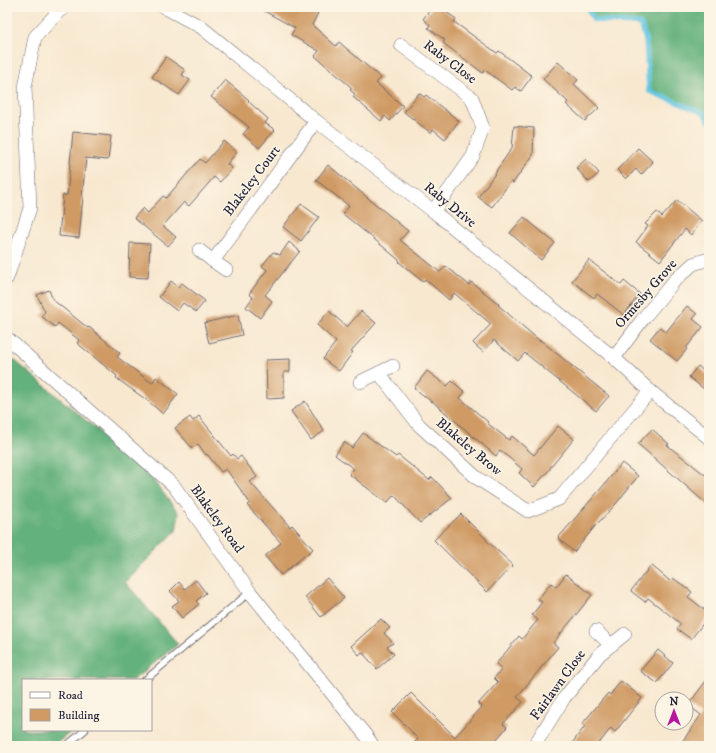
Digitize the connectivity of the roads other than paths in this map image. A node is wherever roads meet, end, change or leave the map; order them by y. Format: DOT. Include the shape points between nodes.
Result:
graph roads {
  1 [pos="65,7"];
  2 [pos="164,7"];
  3 [pos="401,45"];
  4 [pos="316,121"];
  5 [pos="433,211"];
  6 [pos="199,250"];
  7 [pos="709,259"];
  8 [pos="213,261"];
  9 [pos="226,270"];
  10 [pos="7,278"];
  11 [pos="7,338"];
  12 [pos="614,358"];
  13 [pos="393,366"];
  14 [pos="379,373"];
  15 [pos="360,382"];
  16 [pos="650,391"];
  17 [pos="709,438"];
  18 [pos="250,592"];
  19 [pos="596,631"];
  20 [pos="625,634"];
  21 [pos="611,645"];
  22 [pos="146,679"];
  23 [pos="84,731"];
  24 [pos="66,746"];
  25 [pos="373,746"];
  26 [pos="534,746"];
  1 -- 10 [label="street" via="35,37 25,87 30,208"];
  2 -- 4 [label="street, Raby Drive" via="201,27"];
  3 -- 5 [label="street, Raby Close" via="472,98 483,128 473,156"];
  4 -- 5 [label="street, Raby Drive"];
  4 -- 8 [label="street, Blakeley Court"];
  5 -- 12 [label="street, Raby Drive"];
  6 -- 8 [label="street"];
  7 -- 12 [label="street, Ormesby Grove" via="693,264 675,280"];
  8 -- 9 [label="street"];
  11 -- 18 [label="street, Blakeley Road" via="174,486"];
  12 -- 16 [label="street, Raby Drive"];
  13 -- 14 [label="street"];
  14 -- 15 [label="street"];
  14 -- 16 [label="street, Blakeley Brow" via="419,425 477,478 528,511 559,499"];
  16 -- 17 [label="street, Raby Drive"];
  18 -- 22 [label="lane"];
  18 -- 25 [label="street, Blakeley Road"];
  19 -- 21 [label="street"];
  20 -- 21 [label="street, Fairlawn Close"];
  21 -- 26 [label="street, Fairlawn Close" via="600,654 564,698"];
  23 -- 24 [label="lane"];
}
